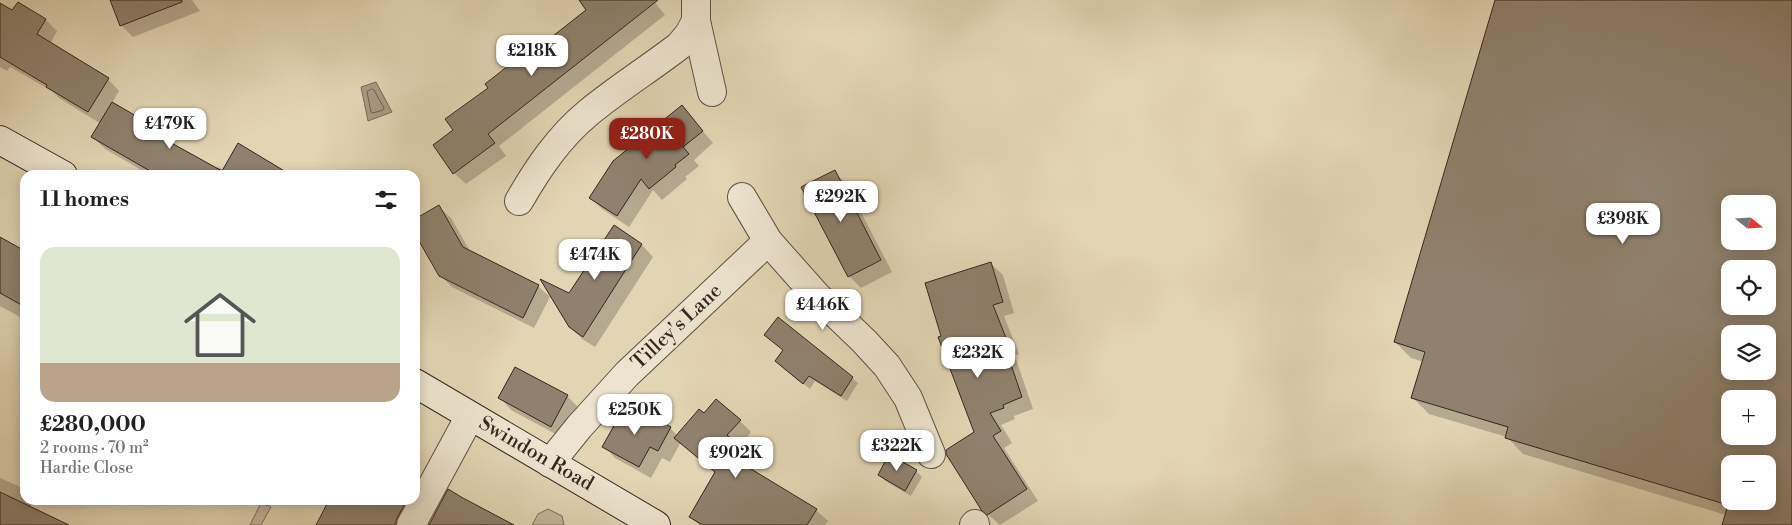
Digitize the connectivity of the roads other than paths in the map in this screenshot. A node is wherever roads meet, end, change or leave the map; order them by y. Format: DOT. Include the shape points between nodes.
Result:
graph roads {
  1 [pos="696,10"];
  2 [pos="712,92"];
  3 [pos="0,140"];
  4 [pos="54,170"];
  5 [pos="742,197"];
  6 [pos="519,200"];
  7 [pos="768,241"];
  8 [pos="420,386"];
  9 [pos="470,416"];
  10 [pos="931,454"];
  11 [pos="550,463"];
  12 [pos="411,525"];
  13 [pos="656,525"];
  1 -- 2 [label="street"];
  1 -- 6 [label="street" via="689,34 679,46 587,113 560,140"];
  3 -- 4 [label="street"];
  5 -- 7 [label="street"];
  7 -- 10 [label="street" via="887,366 908,398"];
  7 -- 11 [label="street, Tilley's Lane" via="627,374"];
  8 -- 9 [label="street, Swindon Road"];
  9 -- 11 [label="street, Swindon Road"];
  9 -- 12 [label="street"];
  11 -- 13 [label="street, Swindon Road"];
}
